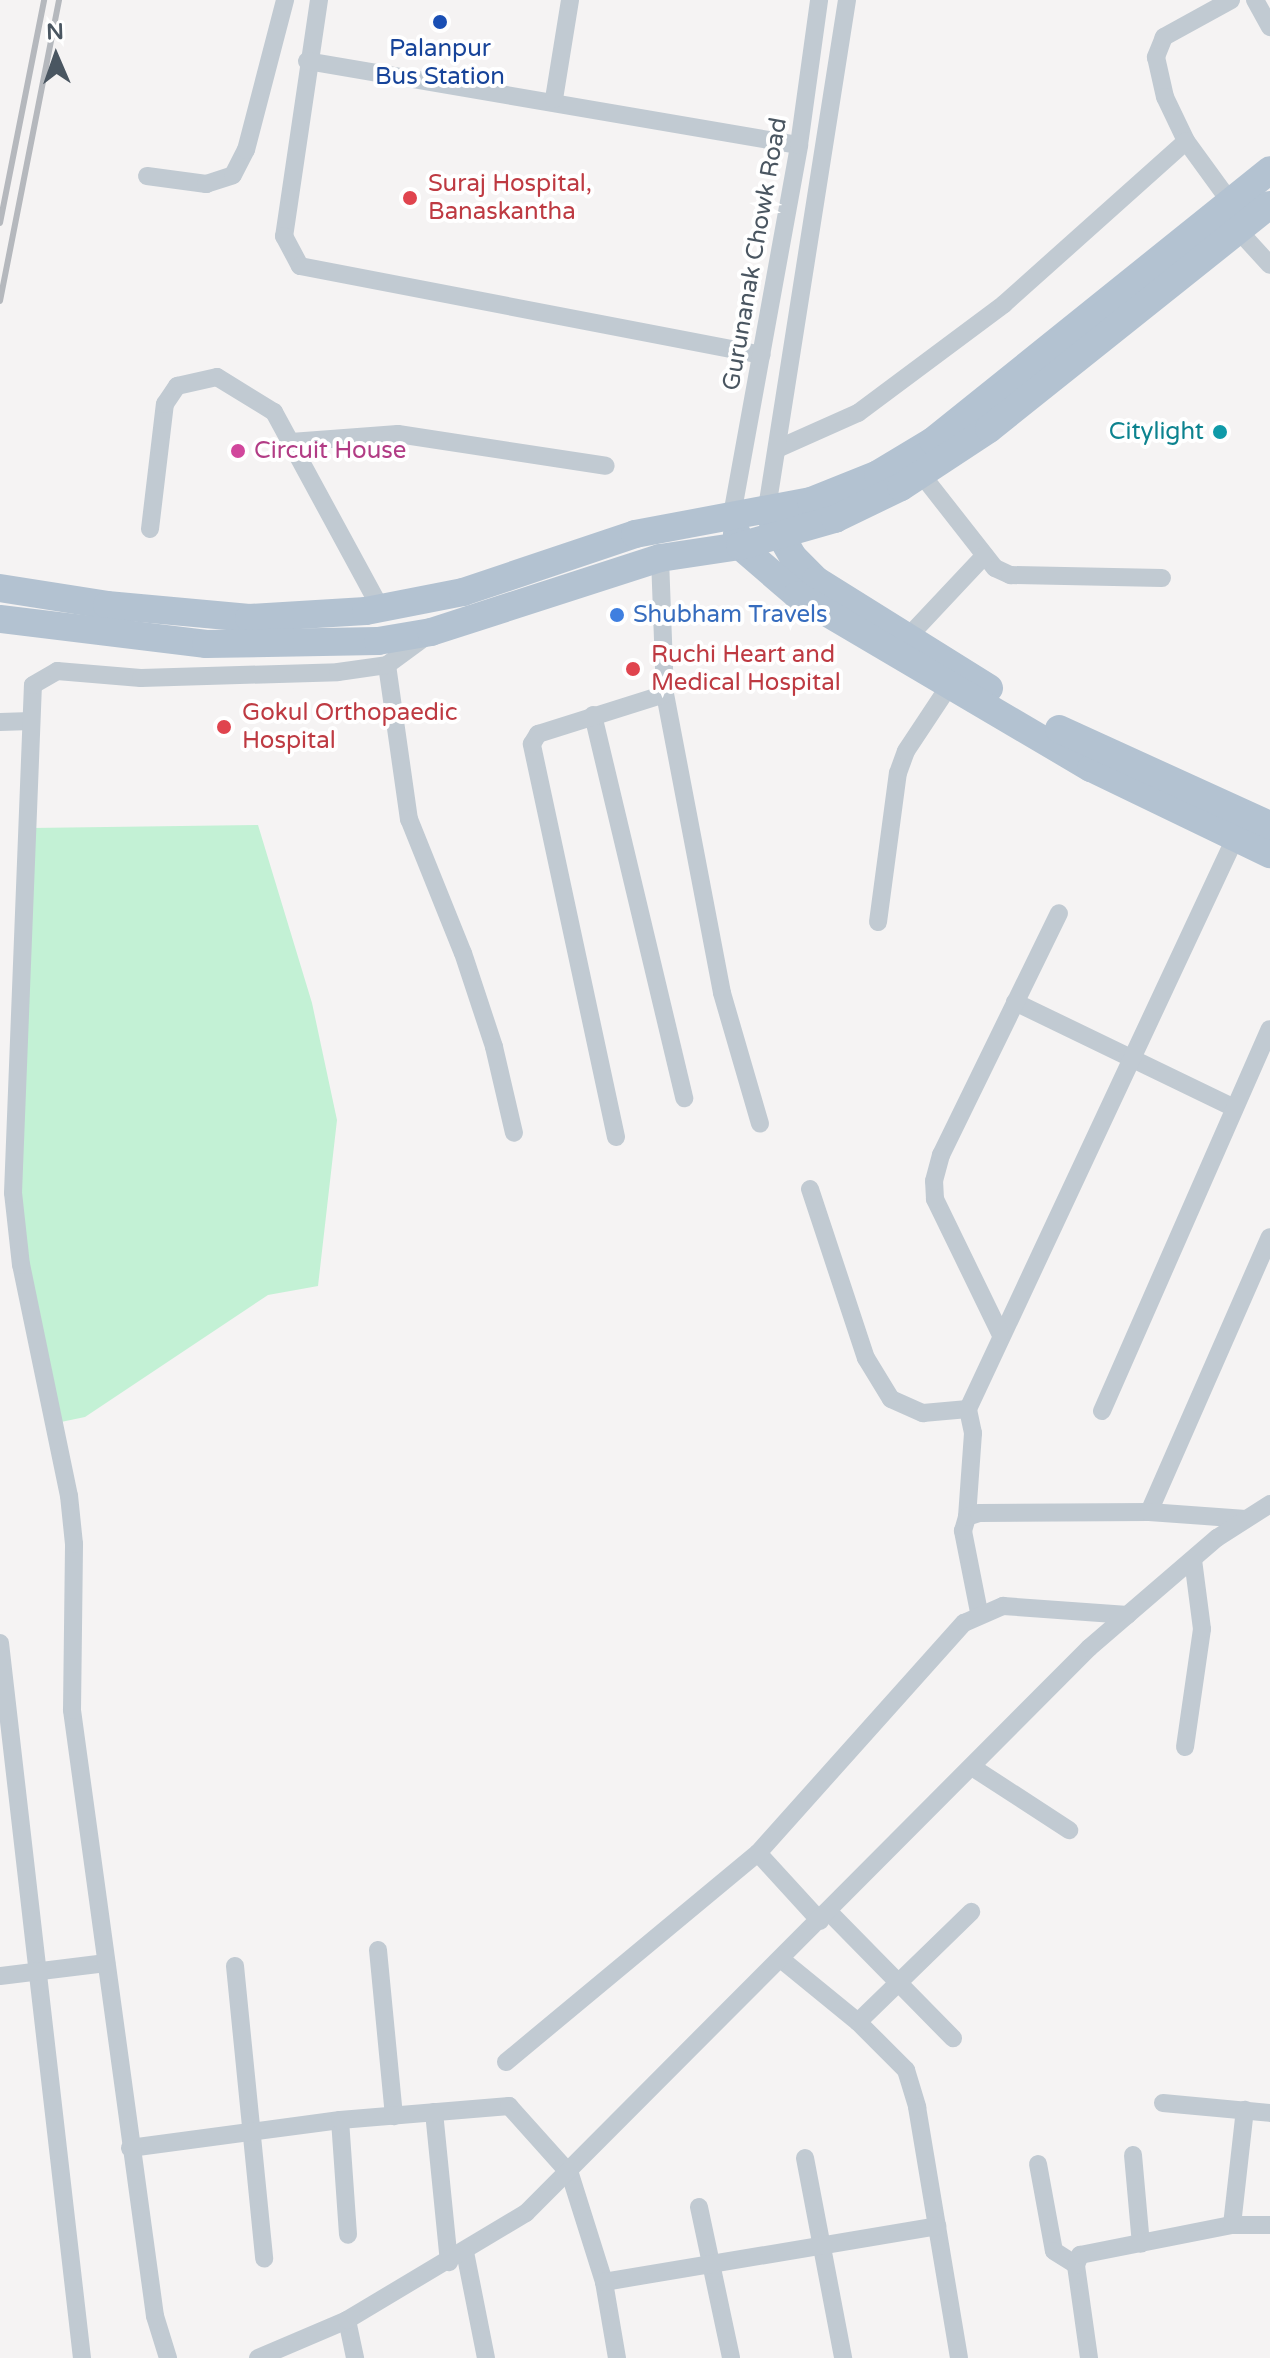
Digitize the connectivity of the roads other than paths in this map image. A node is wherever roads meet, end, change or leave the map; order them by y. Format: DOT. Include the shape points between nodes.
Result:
graph roads {
  1 [pos="285,0"];
  2 [pos="319,0"];
  3 [pos="570,0"];
  4 [pos="819,0"];
  5 [pos="847,0"];
  6 [pos="1231,0"];
  7 [pos="1255,0"];
  8 [pos="1270,27"];
  9 [pos="307,61"];
  10 [pos="554,99"];
  11 [pos="1186,141"];
  12 [pos="799,145"];
  13 [pos="1270,170"];
  14 [pos="147,176"];
  15 [pos="1270,205"];
  16 [pos="1234,217"];
  17 [pos="1270,265"];
  18 [pos="762,355"];
  19 [pos="291,442"];
  20 [pos="777,449"];
  21 [pos="606,466"];
  22 [pos="922,475"];
  23 [pos="767,508"];
  24 [pos="732,515"];
  25 [pos="150,529"];
  26 [pos="780,537"];
  27 [pos="740,546"];
  28 [pos="985,555"];
  29 [pos="660,558"];
  30 [pos="1162,578"];
  31 [pos="0,588"];
  32 [pos="373,610"];
  33 [pos="0,619"];
  34 [pos="908,637"];
  35 [pos="383,653"];
  36 [pos="949,686"];
  37 [pos="665,694"];
  38 [pos="593,715"];
  39 [pos="31,721"];
  40 [pos="0,722"];
  41 [pos="1270,825"];
  42 [pos="1236,836"];
  43 [pos="1270,854"];
  44 [pos="1059,913"];
  45 [pos="878,922"];
  46 [pos="1015,1002"];
  47 [pos="1270,1029"];
  48 [pos="1131,1057"];
  49 [pos="684,1098"];
  50 [pos="1232,1107"];
  51 [pos="760,1124"];
  52 [pos="514,1133"];
  53 [pos="616,1137"];
  54 [pos="810,1189"];
  55 [pos="1270,1237"];
  56 [pos="1000,1333"];
  57 [pos="968,1409"];
  58 [pos="1102,1411"];
  59 [pos="1270,1504"];
  60 [pos="1149,1512"];
  61 [pos="967,1517"];
  62 [pos="1246,1519"];
  63 [pos="1193,1560"];
  64 [pos="979,1612"];
  65 [pos="1128,1615"];
  66 [pos="0,1643"];
  67 [pos="1185,1747"];
  68 [pos="972,1767"];
  69 [pos="1069,1830"];
  70 [pos="758,1853"];
  71 [pos="971,1912"];
  72 [pos="824,1916"];
  73 [pos="378,1950"];
  74 [pos="782,1960"];
  75 [pos="106,1963"];
  76 [pos="235,1966"];
  77 [pos="37,1972"];
  78 [pos="0,1976"];
  79 [pos="900,1984"];
  80 [pos="858,2022"];
  81 [pos="953,2038"];
  82 [pos="506,2062"];
  83 [pos="1163,2103"];
  84 [pos="1245,2110"];
  85 [pos="434,2112"];
  86 [pos="1270,2113"];
  87 [pos="394,2116"];
  88 [pos="340,2120"];
  89 [pos="251,2132"];
  90 [pos="130,2148"];
  91 [pos="1133,2155"];
  92 [pos="805,2158"];
  93 [pos="1038,2164"];
  94 [pos="570,2174"];
  95 [pos="699,2207"];
  96 [pos="1232,2225"];
  97 [pos="1270,2225"];
  98 [pos="937,2226"];
  99 [pos="348,2235"];
  100 [pos="823,2243"];
  101 [pos="1141,2244"];
  102 [pos="457,2257"];
  103 [pos="264,2259"];
  104 [pos="714,2262"];
  105 [pos="1076,2265"];
  106 [pos="604,2282"];
  107 [pos="347,2320"];
  108 [pos="82,2358"];
  109 [pos="168,2358"];
  110 [pos="258,2358"];
  111 [pos="355,2358"];
  112 [pos="486,2358"];
  113 [pos="617,2358"];
  114 [pos="731,2358"];
  115 [pos="843,2358"];
  116 [pos="959,2358"];
  117 [pos="1089,2358"];
  1 -- 14 [label="street" via="246,150 233,175 206,184"];
  2 -- 9 [label="street"];
  3 -- 10 [label="street"];
  4 -- 12 [label="street, Gurunanak Chowk Road"];
  5 -- 20 [label="street"];
  6 -- 11 [label="street" via="1159,45 1156,57 1165,97"];
  7 -- 8 [label="street"];
  9 -- 10 [label="street"];
  9 -- 18 [label="street" via="284,236 300,266"];
  10 -- 12 [label="street"];
  11 -- 16 [label="street"];
  11 -- 20 [label="street" via="1004,304 858,413"];
  12 -- 18 [label="street, Gurunanak Chowk Road"];
  13 -- 16 [label="main road"];
  15 -- 16 [label="main road"];
  16 -- 17 [label="street"];
  16 -- 22 [label="main road" via="989,429"];
  16 -- 23 [label="main road" via="933,441 852,487"];
  18 -- 24 [label="street, Gurunanak Chowk Road"];
  19 -- 21 [label="street" via="398,434"];
  19 -- 25 [label="street" via="274,412 217,377 177,386 165,404"];
  19 -- 32 [label="street"];
  20 -- 23 [label="street"];
  22 -- 26 [label="main road" via="835,519"];
  22 -- 28 [label="street"];
  23 -- 24 [label="main road"];
  23 -- 26 [label="main road"];
  24 -- 27 [label="main road"];
  24 -- 32 [label="main road" via="635,534 463,592"];
  26 -- 27 [label="main road"];
  26 -- 34 [label="main road" via="816,580"];
  27 -- 29 [label="main road"];
  27 -- 36 [label="main road" via="797,595"];
  28 -- 30 [label="street" via="1010,575"];
  28 -- 34 [label="street"];
  29 -- 35 [label="main road" via="431,632"];
  29 -- 37 [label="street"];
  31 -- 32 [label="main road" via="107,605 249,618"];
  33 -- 35 [label="main road" via="206,644"];
  34 -- 41 [label="main road" via="1038,719"];
  35 -- 39 [label="street" via="206,678 57,671 33,685"];
  35 -- 52 [label="street" via="409,819 463,953 494,1047"];
  36 -- 42 [label="main road" via="1091,768"];
  36 -- 45 [label="street" via="906,751 898,773"];
  37 -- 38 [label="street"];
  37 -- 51 [label="street" via="722,993"];
  38 -- 49 [label="street"];
  38 -- 53 [label="street" via="538,734 532,756"];
  39 -- 40 [label="street"];
  39 -- 75 [label="street" via="13,1193 21,1265 69,1496 74,1544 72,1710"];
  42 -- 43 [label="main road"];
  42 -- 48 [label="street"];
  44 -- 46 [label="street"];
  46 -- 48 [label="street"];
  46 -- 56 [label="street" via="941,1155 934,1181 935,1199"];
  47 -- 50 [label="street"];
  48 -- 50 [label="street"];
  48 -- 56 [label="street"];
  50 -- 58 [label="street"];
  54 -- 57 [label="street" via="866,1358 891,1399 923,1413"];
  55 -- 60 [label="street"];
  56 -- 57 [label="street"];
  57 -- 61 [label="street" via="973,1433"];
  59 -- 62 [label="street"];
  60 -- 61 [label="street"];
  60 -- 62 [label="street"];
  61 -- 64 [label="street" via="963,1531"];
  62 -- 63 [label="street"];
  63 -- 65 [label="street"];
  63 -- 67 [label="street" via="1202,1629"];
  64 -- 65 [label="street" via="1003,1606"];
  64 -- 70 [label="street"];
  65 -- 68 [label="street"];
  66 -- 77 [label="street"];
  68 -- 69 [label="street"];
  68 -- 72 [label="street"];
  70 -- 72 [label="street"];
  70 -- 82 [label="street"];
  71 -- 79 [label="street"];
  72 -- 74 [label="street"];
  72 -- 79 [label="street"];
  73 -- 87 [label="street"];
  74 -- 80 [label="street"];
  74 -- 94 [label="street"];
  75 -- 77 [label="street"];
  75 -- 90 [label="street"];
  76 -- 89 [label="street"];
  77 -- 78 [label="street"];
  77 -- 108 [label="street"];
  79 -- 80 [label="street"];
  79 -- 81 [label="street"];
  80 -- 98 [label="street" via="906,2070"];
  83 -- 84 [label="street"];
  84 -- 86 [label="street"];
  84 -- 96 [label="street"];
  85 -- 87 [label="street"];
  85 -- 94 [label="street" via="509,2106"];
  85 -- 102 [label="street"];
  87 -- 88 [label="street"];
  88 -- 89 [label="street"];
  88 -- 99 [label="street"];
  89 -- 90 [label="street"];
  89 -- 103 [label="street"];
  90 -- 109 [label="street" via="155,2316"];
  91 -- 101 [label="street"];
  92 -- 100 [label="street"];
  93 -- 105 [label="street" via="1054,2251"];
  94 -- 102 [label="street" via="526,2213"];
  94 -- 106 [label="street"];
  95 -- 104 [label="street"];
  96 -- 97 [label="street"];
  96 -- 101 [label="street"];
  98 -- 100 [label="street"];
  98 -- 116 [label="street"];
  100 -- 104 [label="street"];
  100 -- 115 [label="street"];
  101 -- 105 [label="street" via="1083,2253"];
  102 -- 107 [label="street"];
  102 -- 112 [label="street"];
  104 -- 106 [label="street"];
  104 -- 114 [label="street"];
  105 -- 117 [label="street"];
  106 -- 113 [label="street"];
  107 -- 110 [label="street"];
  107 -- 111 [label="street"];
}
